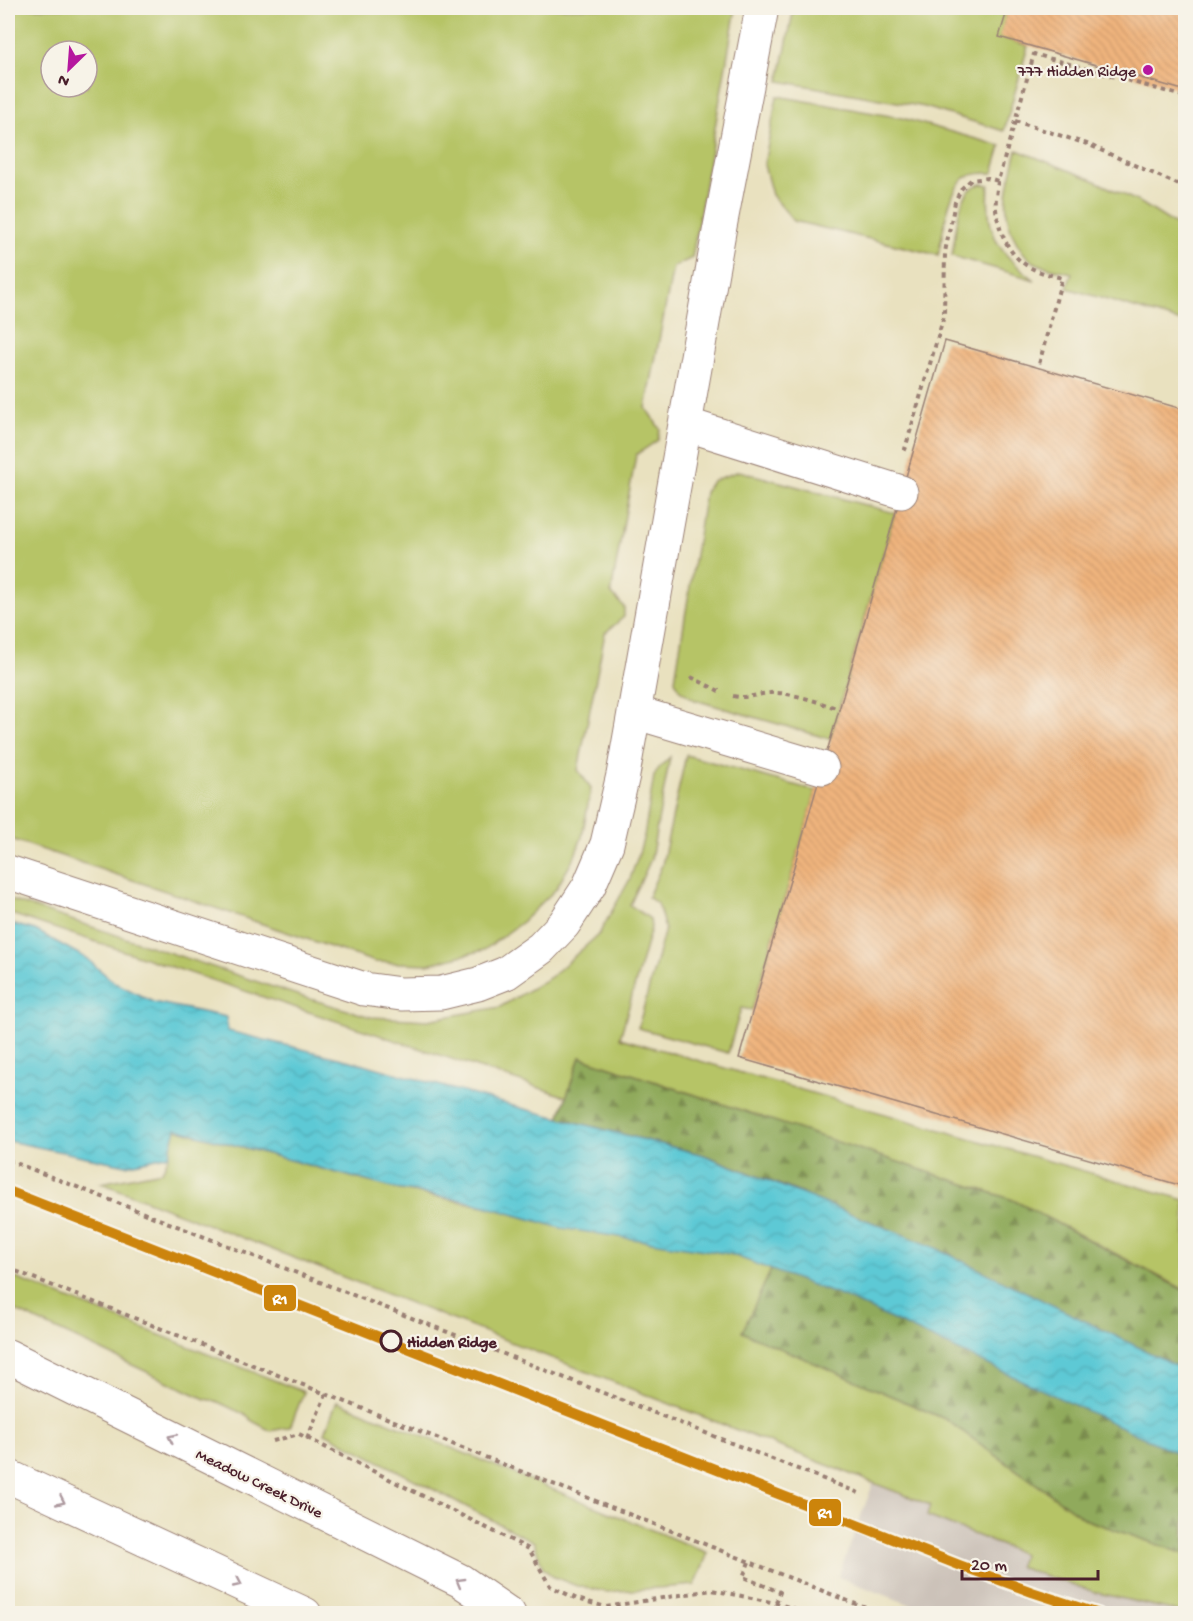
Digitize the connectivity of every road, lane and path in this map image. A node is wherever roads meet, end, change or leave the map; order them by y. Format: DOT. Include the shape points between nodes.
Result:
graph roads {
  1 [pos="762,8"];
  2 [pos="1035,48"];
  3 [pos="1034,54"];
  4 [pos="1185,97"];
  5 [pos="1015,121"];
  6 [pos="998,181"];
  7 [pos="1185,188"];
  8 [pos="1038,368"];
  9 [pos="685,424"];
  10 [pos="913,451"];
  11 [pos="901,492"];
  12 [pos="691,677"];
  13 [pos="839,709"];
  14 [pos="634,712"];
  15 [pos="822,768"];
  16 [pos="8,872"];
  17 [pos="8,1160"];
  18 [pos="8,1268"];
  19 [pos="8,1356"];
  20 [pos="326,1394"];
  21 [pos="307,1439"];
  22 [pos="269,1442"];
  23 [pos="8,1476"];
  24 [pos="859,1493"];
  25 [pos="749,1562"];
  26 [pos="776,1603"];
  27 [pos="305,1614"];
  28 [pos="508,1614"];
  29 [pos="811,1614"];
  30 [pos="881,1614"];
  1 -- 9 [label="street"];
  2 -- 3 [label="path"];
  3 -- 4 [label="path"];
  3 -- 5 [label="path"];
  5 -- 6 [label="path"];
  5 -- 7 [label="path" via="1087,144"];
  6 -- 8 [label="path" via="996,207 1005,240 1026,265 1062,278"];
  6 -- 10 [label="path" via="971,180 955,202 945,252 944,316 905,449"];
  9 -- 11 [label="street"];
  9 -- 14 [label="street"];
  12 -- 13 [label="path" via="742,698 771,692"];
  14 -- 15 [label="street"];
  14 -- 16 [label="street" via="607,844 589,886 564,924 541,948 506,973 478,984 441,993 401,994 364,989"];
  17 -- 24 [label="path"];
  18 -- 20 [label="path"];
  28 -- 19 [label="street, Meadow Creek Drive, one-way" via="460,1581"];
  20 -- 21 [label="path"];
  20 -- 25 [label="path"];
  21 -- 22 [label="path" via="299,1434"];
  21 -- 26 [label="path" via="529,1549 550,1586 577,1599 606,1607 712,1590"];
  23 -- 27 [label="street, one-way"];
  25 -- 26 [label="path" via="743,1577 780,1592"];
  25 -- 30 [label="path"];
  26 -- 29 [label="path"];
}
